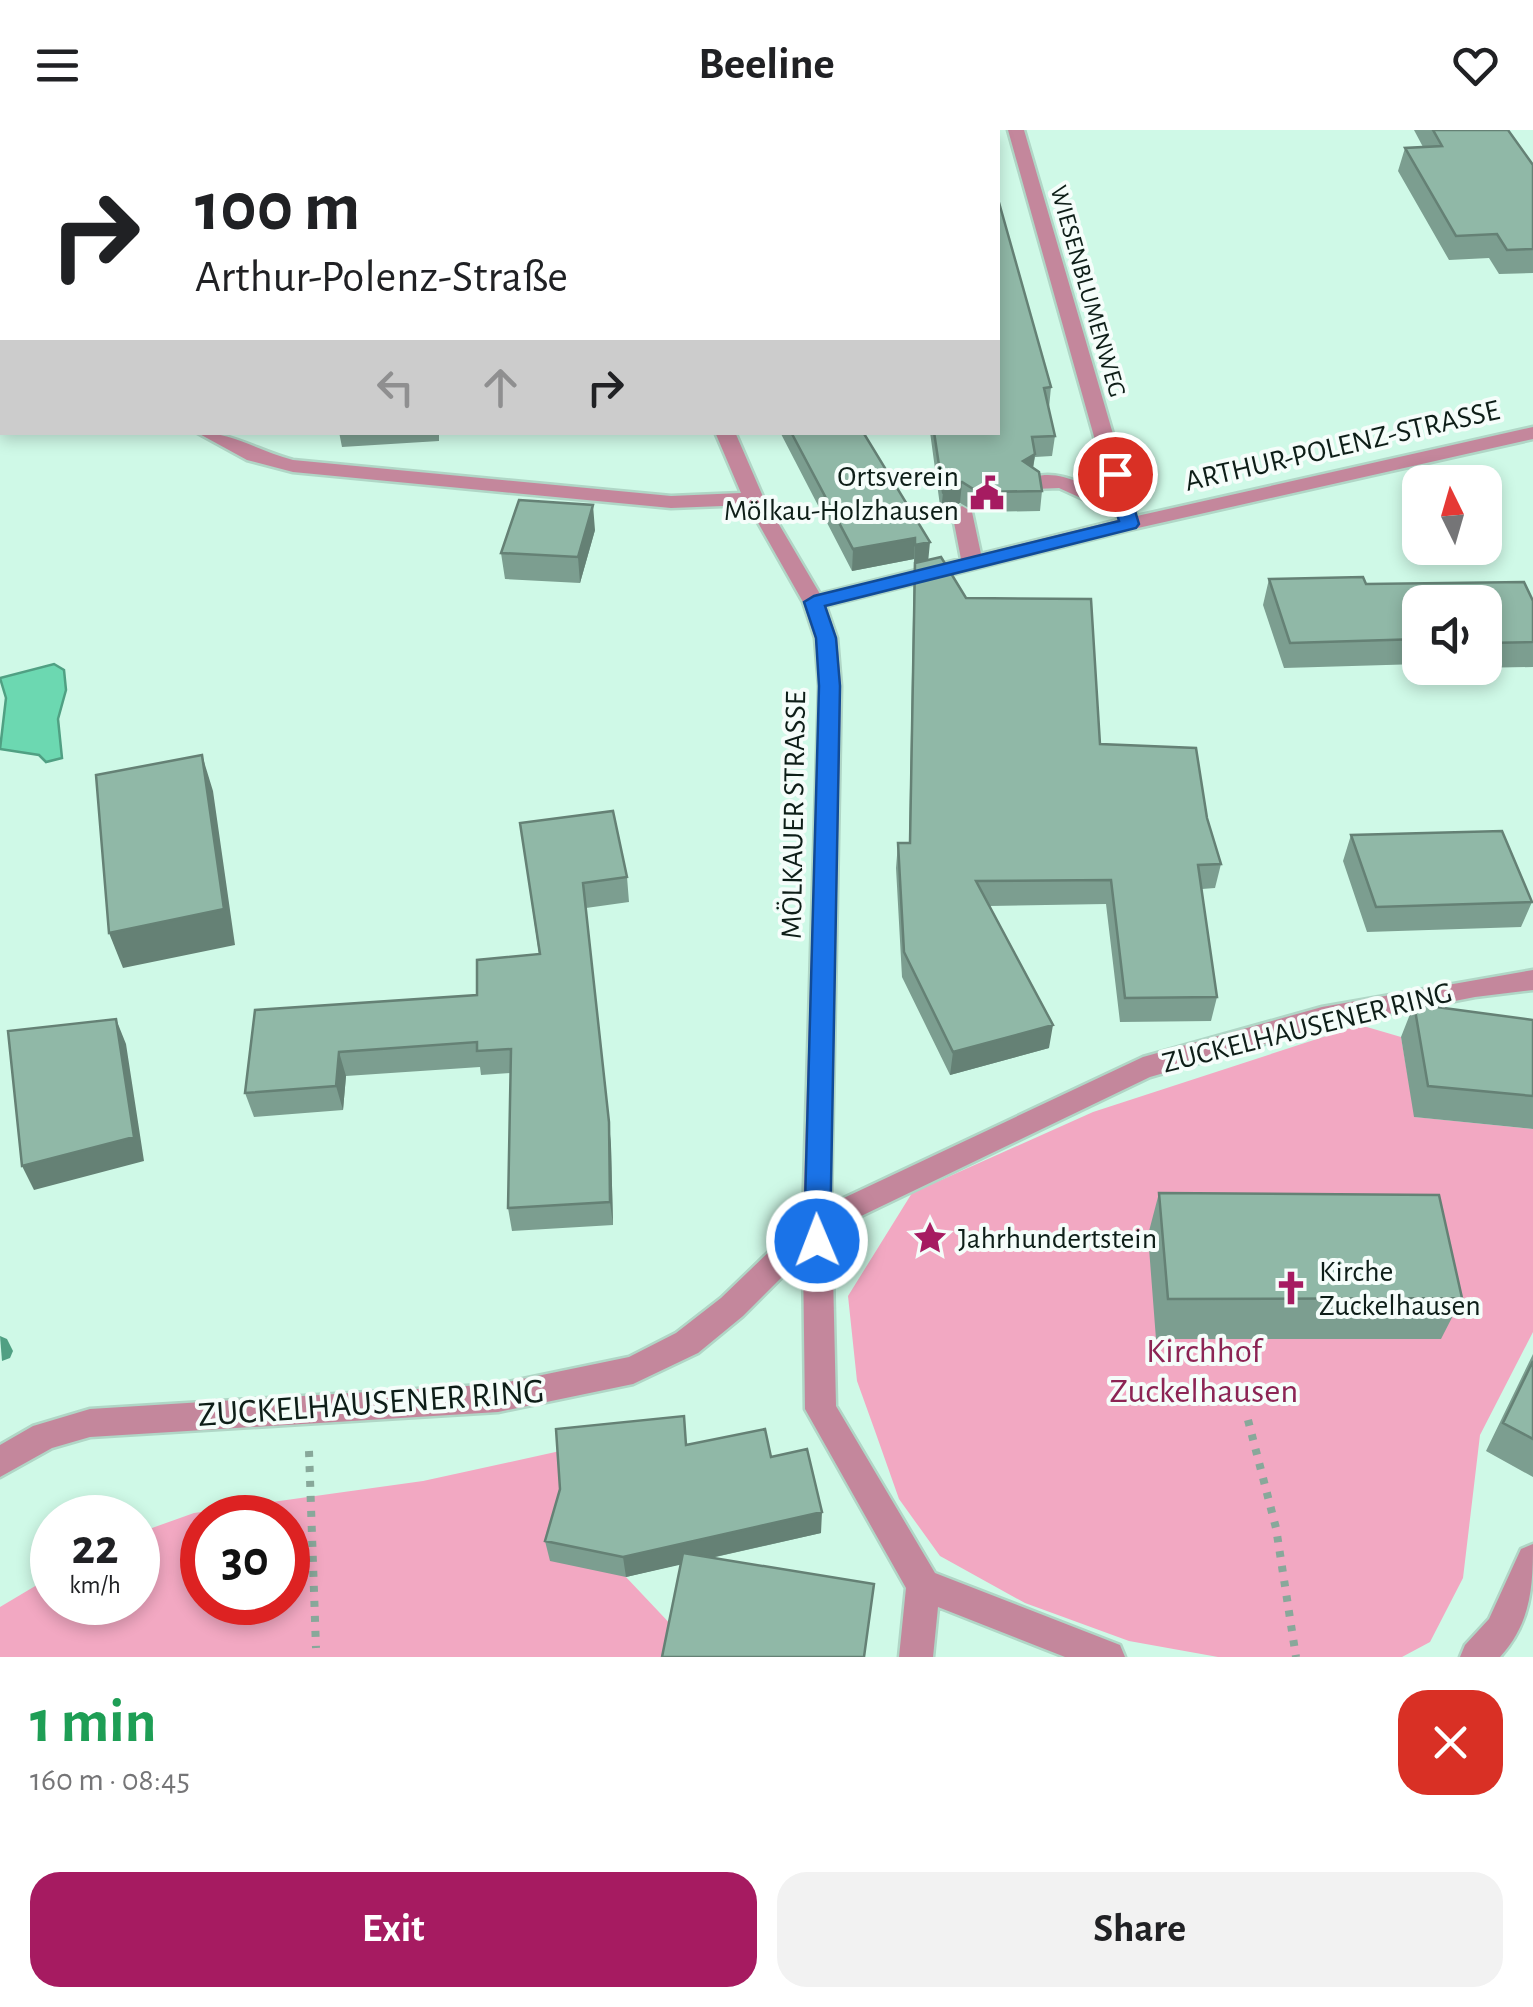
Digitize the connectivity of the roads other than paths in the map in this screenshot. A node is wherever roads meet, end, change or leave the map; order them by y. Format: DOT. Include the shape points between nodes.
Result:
graph roads {
  1 [pos="1016,130"];
  2 [pos="1533,433"];
  3 [pos="210,435"];
  4 [pos="726,435"];
  5 [pos="1034,483"];
  6 [pos="754,498"];
  7 [pos="962,512"];
  8 [pos="1127,517"];
  9 [pos="972,564"];
  10 [pos="814,602"];
  11 [pos="1533,980"];
  12 [pos="816,1224"];
  13 [pos="0,1462"];
  14 [pos="1533,1560"];
  15 [pos="923,1584"];
  16 [pos="916,1657"];
  17 [pos="1108,1657"];
  18 [pos="1478,1657"];
  1 -- 8 [label="street, WIESENBLUMENWEG"];
  2 -- 8 [label="street, ARTHUR-POLENZ-STRASSE"];
  3 -- 6 [label="street" via="293,466 671,502"];
  4 -- 6 [label="street, MÖLKAUER STRASSE"];
  5 -- 8 [label="street" via="1062,482"];
  6 -- 10 [label="street, MÖLKAUER STRASSE"];
  7 -- 9 [label="street"];
  8 -- 9 [label="street, ARTHUR-POLENZ-STRASSE"];
  9 -- 10 [label="street, ARTHUR-POLENZ-STRASSE"];
  10 -- 12 [label="street, MÖLKAUER STRASSE" via="826,638 830,686"];
  11 -- 12 [label="street, ZUCKELHAUSENER RING" via="1322,1018 1143,1068"];
  12 -- 13 [label="street, ZUCKELHAUSENER RING" via="732,1307 687,1342 633,1370 498,1398 90,1423 44,1436"];
  12 -- 15 [label="street" via="820,1409"];
  14 -- 18 [label="street" via="1501,1631"];
  15 -- 16 [label="street"];
  15 -- 17 [label="street"];
}
